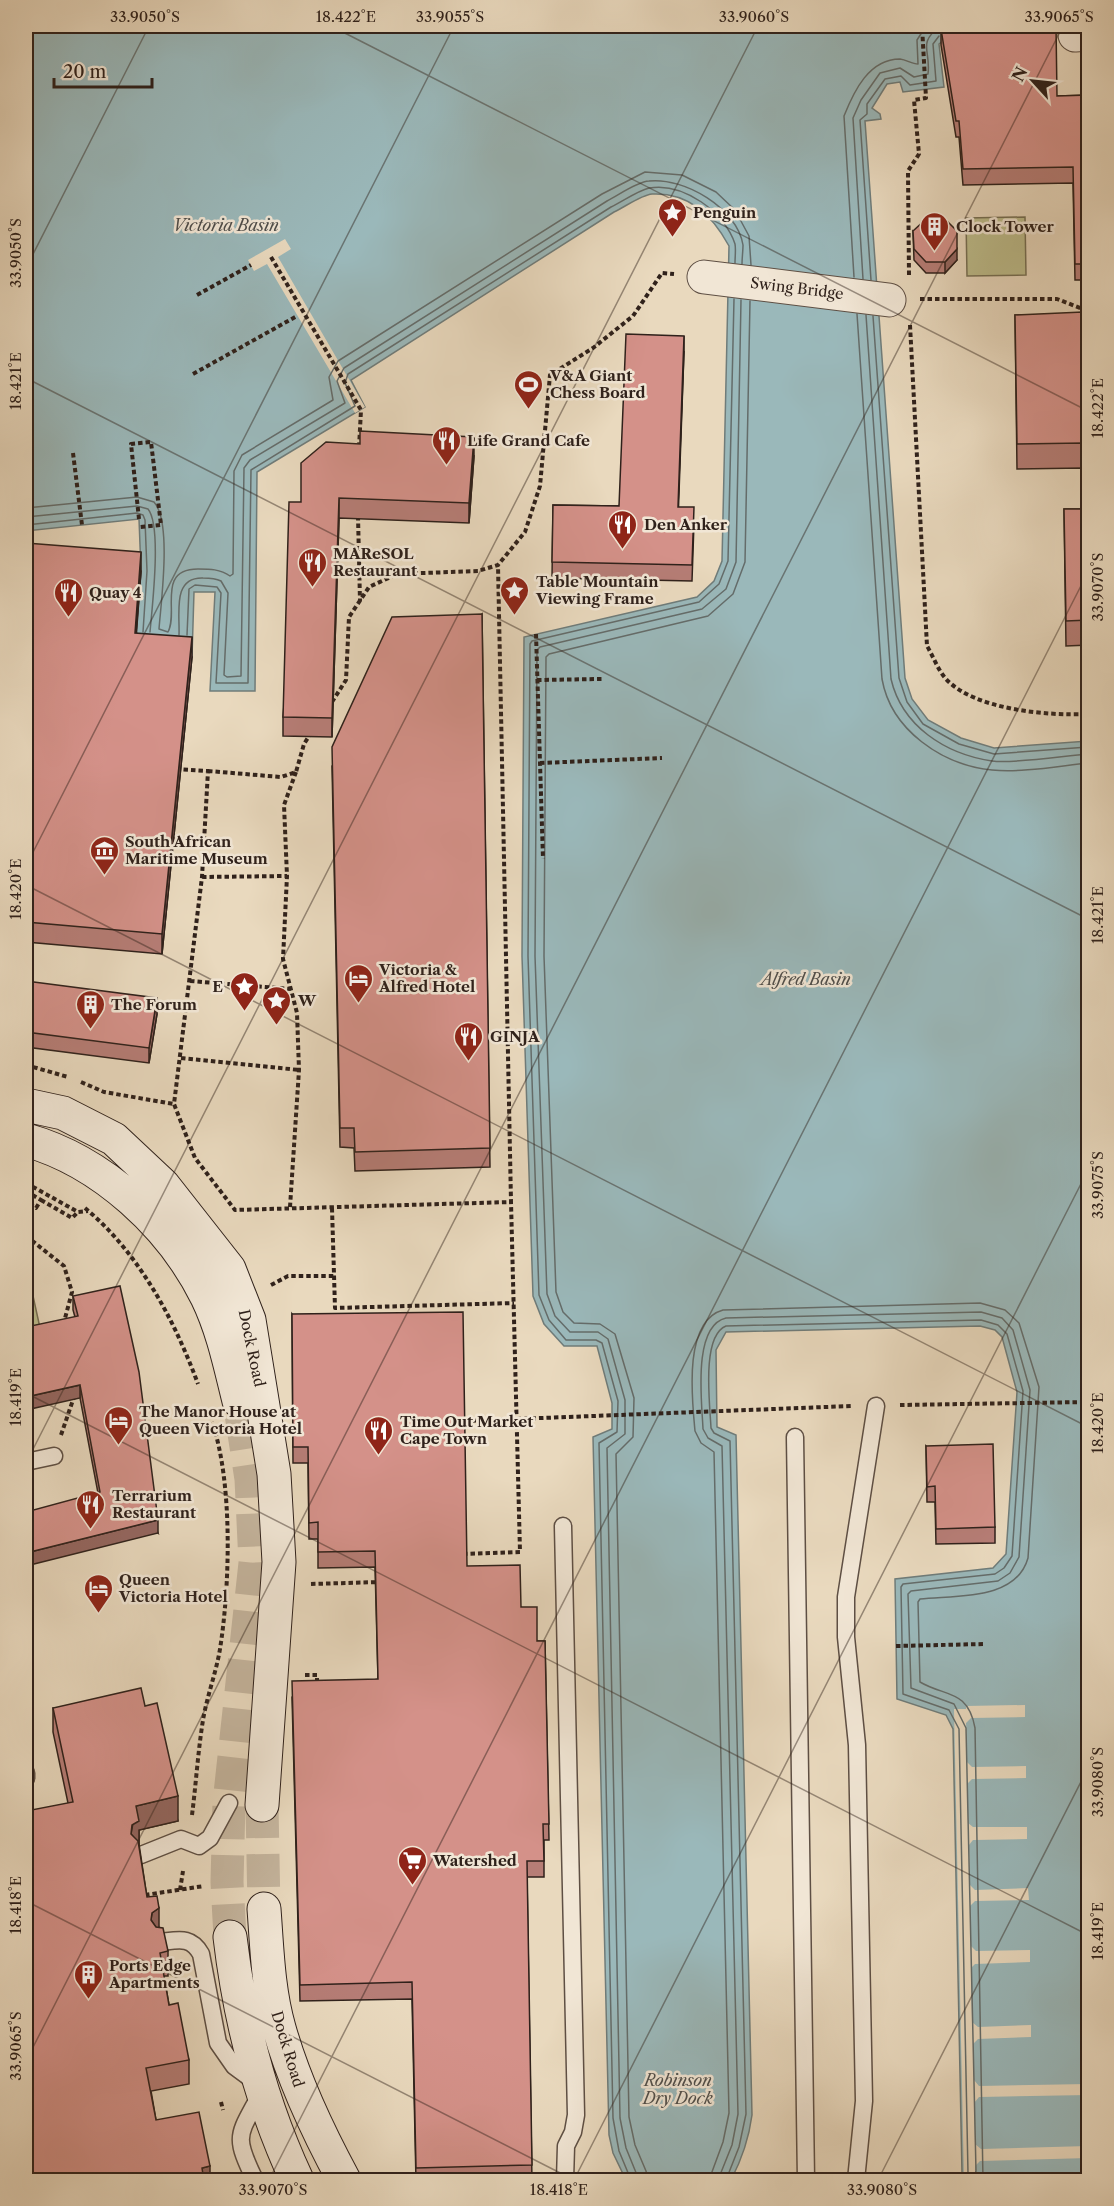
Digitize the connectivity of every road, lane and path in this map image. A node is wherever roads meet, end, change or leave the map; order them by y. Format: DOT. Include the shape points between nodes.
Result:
graph roads {
  1 [pos="922,26"];
  2 [pos="271,257"];
  3 [pos="251,265"];
  4 [pos="704,277"];
  5 [pos="197,295"];
  6 [pos="899,300"];
  7 [pos="1089,310"];
  8 [pos="297,316"];
  9 [pos="193,374"];
  10 [pos="73,453"];
  11 [pos="359,453"];
  12 [pos="358,508"];
  13 [pos="139,519"];
  14 [pos="82,525"];
  15 [pos="140,527"];
  16 [pos="498,565"];
  17 [pos="360,602"];
  18 [pos="536,634"];
  19 [pos="603,679"];
  20 [pos="537,680"];
  21 [pos="328,707"];
  22 [pos="1089,714"];
  23 [pos="316,726"];
  24 [pos="662,758"];
  25 [pos="540,763"];
  26 [pos="174,769"];
  27 [pos="208,771"];
  28 [pos="296,772"];
  29 [pos="543,859"];
  30 [pos="288,876"];
  31 [pos="202,877"];
  32 [pos="189,981"];
  33 [pos="291,988"];
  34 [pos="181,1058"];
  35 [pos="298,1070"];
  36 [pos="143,1099"];
  37 [pos="174,1104"];
  38 [pos="26,1106"];
  39 [pos="26,1140"];
  40 [pos="26,1183"];
  41 [pos="26,1191"];
  42 [pos="41,1200"];
  43 [pos="26,1202"];
  44 [pos="511,1202"];
  45 [pos="290,1207"];
  46 [pos="332,1208"];
  47 [pos="88,1211"];
  48 [pos="78,1212"];
  49 [pos="26,1236"];
  50 [pos="111,1236"];
  51 [pos="334,1276"];
  52 [pos="263,1290"];
  53 [pos="514,1303"];
  54 [pos="402,1306"];
  55 [pos="402,1317"];
  56 [pos="63,1324"];
  57 [pos="72,1388"];
  58 [pos="201,1391"];
  59 [pos="239,1401"];
  60 [pos="1089,1402"];
  61 [pos="1011,1404"];
  62 [pos="876,1406"];
  63 [pos="208,1412"];
  64 [pos="716,1413"];
  65 [pos="518,1420"];
  66 [pos="464,1421"];
  67 [pos="795,1437"];
  68 [pos="54,1456"];
  69 [pos="26,1462"];
  70 [pos="564,1526"];
  71 [pos="453,1554"];
  72 [pos="381,1582"];
  73 [pos="310,1594"];
  74 [pos="984,1644"];
  75 [pos="896,1646"];
  76 [pos="304,1664"];
  77 [pos="317,1697"];
  78 [pos="229,1803"];
  79 [pos="262,1805"];
  80 [pos="191,1824"];
  81 [pos="141,1855"];
  82 [pos="183,1871"];
  83 [pos="204,1886"];
  84 [pos="180,1890"];
  85 [pos="145,1896"];
  86 [pos="264,1909"];
  87 [pos="230,1937"];
  88 [pos="161,1942"];
  89 [pos="261,2088"];
  90 [pos="255,2181"];
  91 [pos="297,2181"];
  92 [pos="344,2181"];
  93 [pos="565,2181"];
  94 [pos="806,2181"];
  95 [pos="856,2181"];
  1 -- 6 [label="path" via="926,98 914,100 919,154 908,171"];
  2 -- 11 [label="path" via="361,410"];
  3 -- 5 [label="path"];
  4 -- 6 [label="street, Swing Bridge"];
  4 -- 16 [label="path" via="662,273 633,316 550,375 540,486 525,532"];
  6 -- 7 [label="path" via="1057,299"];
  6 -- 22 [label="path" via="927,646 946,678 973,697 1060,715"];
  8 -- 9 [label="path"];
  10 -- 14 [label="path"];
  12 -- 17 [label="path"];
  13 -- 15 [label="path" via="131,444 151,442 161,525"];
  16 -- 17 [label="path" via="478,571 397,574 369,587"];
  16 -- 44 [label="path"];
  17 -- 21 [label="path" via="349,617 345,680"];
  18 -- 20 [label="path"];
  19 -- 20 [label="path"];
  20 -- 25 [label="path"];
  23 -- 28 [label="path" via="304,744"];
  24 -- 25 [label="path"];
  25 -- 29 [label="path"];
  26 -- 27 [label="path"];
  27 -- 28 [label="path" via="281,777"];
  27 -- 31 [label="path"];
  28 -- 30 [label="path" via="284,805"];
  30 -- 31 [label="path"];
  30 -- 33 [label="path" via="283,959"];
  31 -- 32 [label="path"];
  32 -- 33 [label="path"];
  32 -- 34 [label="path"];
  33 -- 35 [label="path" via="297,1014"];
  34 -- 35 [label="path"];
  34 -- 37 [label="path"];
  35 -- 45 [label="path"];
  36 -- 37 [label="path"];
  37 -- 45 [label="path" via="195,1158 236,1210"];
  38 -- 79 [label="street, Dock Road" via="63,1113 114,1139 163,1185 229,1269 249,1320 274,1473 279,1551"];
  39 -- 59 [label="street, Dock Road" via="94,1169 157,1227 207,1297 224,1340"];
  40 -- 48 [label="path"];
  41 -- 42 [label="path"];
  42 -- 43 [label="path" via="36,1208"];
  42 -- 48 [label="path" via="72,1218"];
  44 -- 46 [label="path"];
  44 -- 53 [label="path"];
  45 -- 46 [label="path"];
  46 -- 51 [label="path"];
  47 -- 48 [label="path"];
  49 -- 56 [label="path" via="64,1266 72,1292"];
  50 -- 58 [label="path" via="161,1297"];
  51 -- 52 [label="path" via="288,1276"];
  51 -- 54 [label="path" via="335,1308"];
  53 -- 54 [label="path"];
  53 -- 65 [label="path"];
  54 -- 55 [label="path"];
  57 -- 68 [label="path" via="74,1398"];
  60 -- 61 [label="path"];
  62 -- 95 [label="lane" via="846,1597 857,1745 864,2101"];
  63 -- 80 [label="path" via="216,1434 226,1509 225,1589 220,1649 204,1719"];
  64 -- 65 [label="path"];
  65 -- 66 [label="path"];
  65 -- 71 [label="path" via="520,1552"];
  67 -- 94 [label="lane"];
  68 -- 69 [label="lane"];
  70 -- 93 [label="lane" via="576,2115 566,2146"];
  72 -- 73 [label="path" via="311,1582"];
  74 -- 75 [label="path"];
  76 -- 77 [label="path" via="303,1675 317,1675"];
  78 -- 81 [label="lane" via="210,1838 199,1846 181,1839"];
  82 -- 84 [label="path"];
  83 -- 84 [label="path"];
  84 -- 85 [label="path"];
  86 -- 92 [label="street, Dock Road" via="278,2027 308,2111"];
  87 -- 89 [label="street" via="245,2032"];
  88 -- 89 [label="lane" via="186,1940 196,1944 218,2043 234,2066"];
  89 -- 90 [label="lane" via="240,2134 240,2146"];
  89 -- 91 [label="street"];
}
